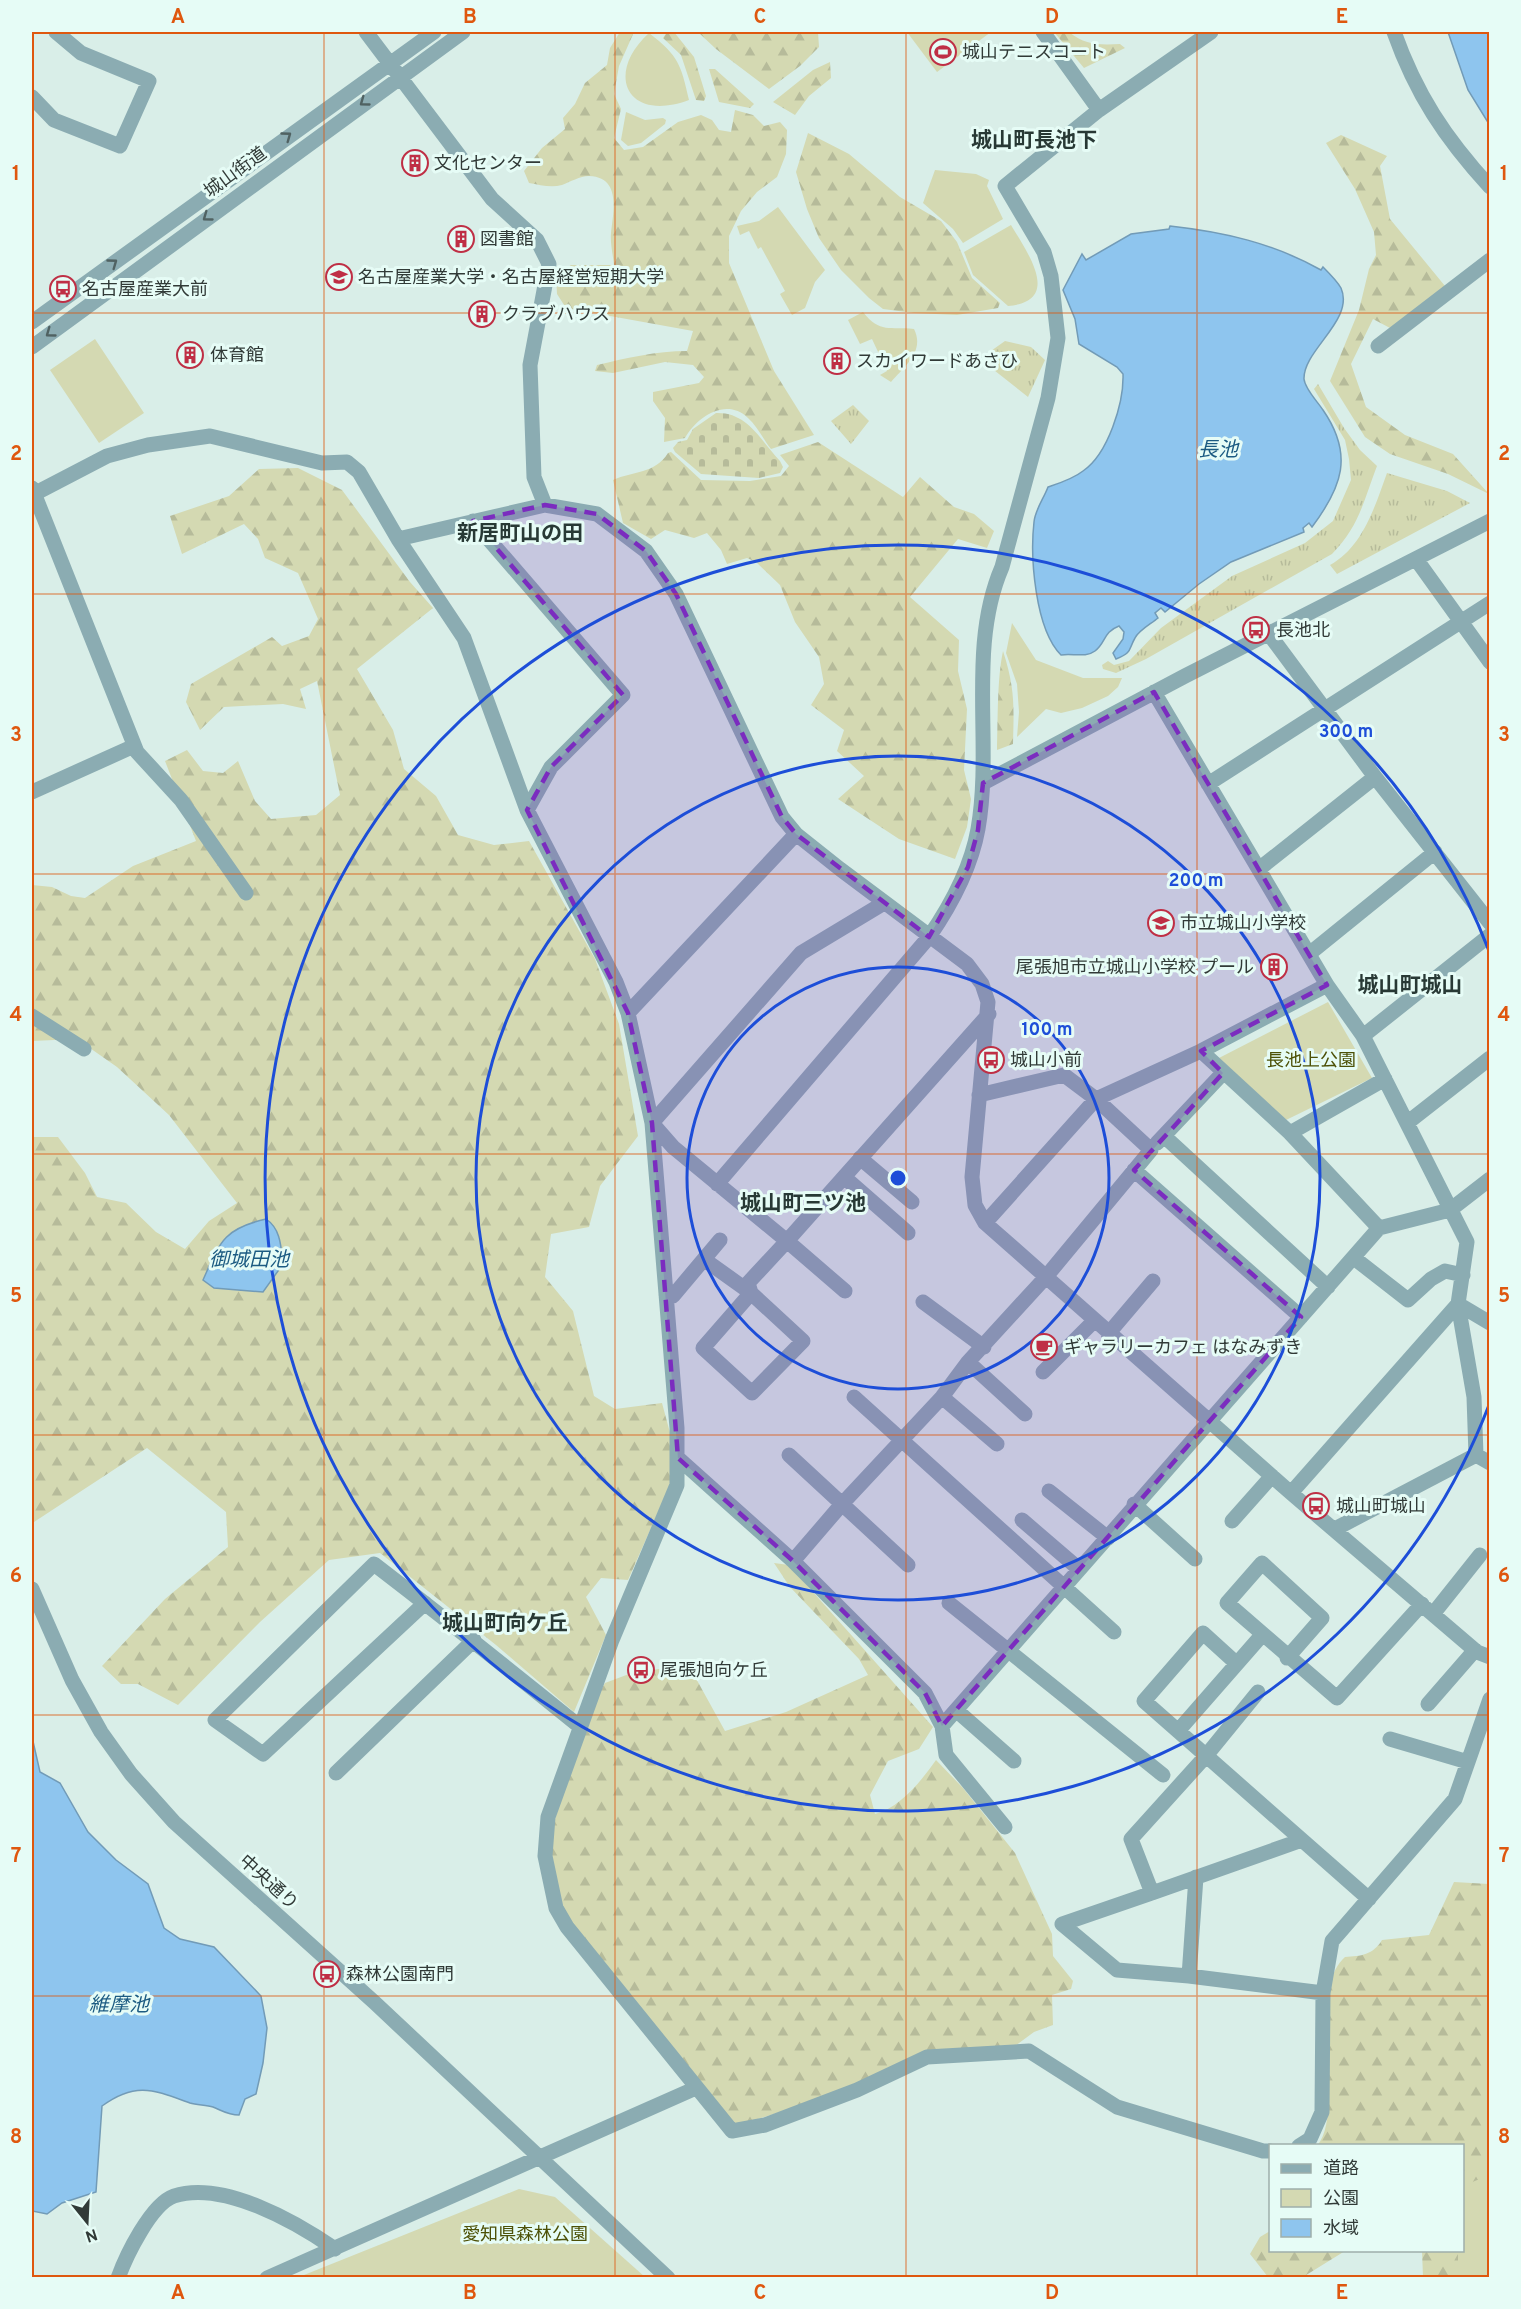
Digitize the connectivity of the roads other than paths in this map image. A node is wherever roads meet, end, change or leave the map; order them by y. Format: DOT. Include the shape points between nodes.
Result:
graph roads {
  1 [pos="56,32"];
  2 [pos="366,32"];
  3 [pos="434,32"];
  4 [pos="463,32"];
  5 [pos="1043,32"];
  6 [pos="1210,32"];
  7 [pos="1394,32"];
  8 [pos="388,63"];
  9 [pos="398,76"];
  10 [pos="32,98"];
  11 [pos="1099,110"];
  12 [pos="1490,187"];
  13 [pos="1490,260"];
  14 [pos="32,322"];
  15 [pos="1378,345"];
  16 [pos="32,346"];
  17 [pos="33,491"];
  18 [pos="545,505"];
  19 [pos="473,521"];
  20 [pos="1490,521"];
  21 [pos="398,539"];
  22 [pos="1416,559"];
  23 [pos="1490,603"];
  24 [pos="1460,622"];
  25 [pos="1269,634"];
  26 [pos="1490,662"];
  27 [pos="1154,692"];
  28 [pos="1324,710"];
  29 [pos="134,746"];
  30 [pos="1375,777"];
  31 [pos="983,783"];
  32 [pos="1208,784"];
  33 [pos="32,792"];
  34 [pos="526,810"];
  35 [pos="796,834"];
  36 [pos="1435,852"];
  37 [pos="1259,869"];
  38 [pos="246,893"];
  39 [pos="884,903"];
  40 [pos="1490,923"];
  41 [pos="1490,935"];
  42 [pos="929,937"];
  43 [pos="1309,954"];
  44 [pos="1328,985"];
  45 [pos="628,1013"];
  46 [pos="989,1014"];
  47 [pos="32,1017"];
  48 [pos="1363,1036"];
  49 [pos="84,1049"];
  50 [pos="1201,1051"];
  51 [pos="1490,1058"];
  52 [pos="1223,1073"];
  53 [pos="1384,1079"];
  54 [pos="979,1095"];
  55 [pos="1096,1099"];
  56 [pos="652,1123"];
  57 [pos="1407,1123"];
  58 [pos="1290,1132"];
  59 [pos="1164,1136"];
  60 [pos="1151,1150"];
  61 [pos="860,1158"];
  62 [pos="1134,1170"];
  63 [pos="844,1177"];
  64 [pos="1490,1179"];
  65 [pos="717,1184"];
  66 [pos="912,1202"];
  67 [pos="1450,1210"];
  68 [pos="985,1223"];
  69 [pos="1379,1228"];
  70 [pos="908,1233"];
  71 [pos="720,1240"];
  72 [pos="787,1241"];
  73 [pos="1354,1258"];
  74 [pos="705,1260"];
  75 [pos="1463,1275"];
  76 [pos="1045,1278"];
  77 [pos="1153,1281"];
  78 [pos="1328,1287"];
  79 [pos="845,1291"];
  80 [pos="751,1293"];
  81 [pos="666,1295"];
  82 [pos="923,1302"];
  83 [pos="1458,1304"];
  84 [pos="1301,1317"];
  85 [pos="1094,1321"];
  86 [pos="1490,1323"];
  87 [pos="1108,1334"];
  88 [pos="984,1347"];
  89 [pos="968,1362"];
  90 [pos="1043,1371"];
  91 [pos="854,1397"];
  92 [pos="942,1397"];
  93 [pos="1025,1414"];
  94 [pos="1211,1421"];
  95 [pos="901,1440"];
  96 [pos="997,1444"];
  97 [pos="789,1455"];
  98 [pos="678,1458"];
  99 [pos="1483,1459"];
  100 [pos="1272,1476"];
  101 [pos="1049,1491"];
  102 [pos="1291,1493"];
  103 [pos="842,1504"];
  104 [pos="1134,1504"];
  105 [pos="1022,1520"];
  106 [pos="1232,1521"];
  107 [pos="1335,1529"];
  108 [pos="1108,1538"];
  109 [pos="1480,1555"];
  110 [pos="1196,1559"];
  111 [pos="793,1561"];
  112 [pos="908,1565"];
  113 [pos="1078,1569"];
  114 [pos="1063,1588"];
  115 [pos="32,1589"];
  116 [pos="424,1603"];
  117 [pos="949,1604"];
  118 [pos="1427,1609"];
  119 [pos="1114,1632"];
  120 [pos="1262,1635"];
  121 [pos="474,1640"];
  122 [pos="1009,1650"];
  123 [pos="1475,1650"];
  124 [pos="1490,1656"];
  125 [pos="1287,1658"];
  126 [pos="1236,1663"];
  127 [pos="1258,1692"];
  128 [pos="1490,1699"];
  129 [pos="1428,1704"];
  130 [pos="956,1710"];
  131 [pos="579,1726"];
  132 [pos="942,1726"];
  133 [pos="1486,1728"];
  134 [pos="1178,1731"];
  135 [pos="1390,1739"];
  136 [pos="1205,1757"];
  137 [pos="1014,1761"];
  138 [pos="1468,1762"];
  139 [pos="336,1773"];
  140 [pos="1163,1775"];
  141 [pos="1005,1827"];
  142 [pos="1302,1840"];
  143 [pos="1196,1877"];
  144 [pos="1152,1893"];
  145 [pos="1369,1899"];
  146 [pos="1190,1976"];
  147 [pos="1323,1993"];
  148 [pos="696,2088"];
  149 [pos="1301,2144"];
  150 [pos="1269,2151"];
  151 [pos="541,2157"];
  152 [pos="335,2249"];
  153 [pos="118,2277"];
  154 [pos="267,2277"];
  155 [pos="668,2277"];
  1 -- 10 [label="street" via="81,53 149,81 120,146 54,120"];
  2 -- 8 [label="street"];
  3 -- 8 [label="street, 城山街道"];
  4 -- 9 [label="street, 城山街道"];
  5 -- 11 [label="street"];
  6 -- 11 [label="street"];
  7 -- 12 [label="street" via="1418,92 1437,123"];
  8 -- 9 [label="street"];
  14 -- 8 [label="street, 城山街道, one-way"];
  9 -- 16 [label="street, 城山街道, one-way"];
  9 -- 18 [label="street" via="492,199 537,240 549,264 530,365 534,477"];
  11 -- 31 [label="street" via="1005,186 1044,252 1051,276 1058,338 1048,398 1002,567 991,592 984,657"];
  13 -- 15 [label="street"];
  17 -- 21 [label="street" via="107,456 210,436 322,463 347,462 358,472"];
  17 -- 29 [label="street"];
  18 -- 19 [label="street"];
  18 -- 35 [label="street" via="597,514 646,551 676,594 782,817"];
  19 -- 21 [label="street"];
  19 -- 34 [label="street" via="623,695 550,767"];
  20 -- 22 [label="street"];
  21 -- 34 [label="street" via="464,638"];
  22 -- 24 [label="street"];
  22 -- 25 [label="street"];
  23 -- 24 [label="street"];
  24 -- 26 [label="street"];
  24 -- 28 [label="street"];
  25 -- 27 [label="street"];
  25 -- 28 [label="street"];
  27 -- 31 [label="street"];
  27 -- 32 [label="street"];
  28 -- 30 [label="street"];
  28 -- 32 [label="street"];
  29 -- 33 [label="street"];
  29 -- 38 [label="street" via="181,800"];
  30 -- 36 [label="street"];
  30 -- 37 [label="street"];
  31 -- 42 [label="street" via="978,830 968,867"];
  32 -- 37 [label="street"];
  34 -- 45 [label="street" via="616,982"];
  35 -- 39 [label="street"];
  35 -- 45 [label="street"];
  36 -- 40 [label="street"];
  36 -- 43 [label="street"];
  37 -- 43 [label="street"];
  39 -- 42 [label="street"];
  39 -- 56 [label="street" via="801,953"];
  41 -- 48 [label="street"];
  42 -- 46 [label="street" via="967,964 978,977"];
  42 -- 65 [label="street"];
  43 -- 44 [label="street"];
  44 -- 48 [label="street"];
  44 -- 50 [label="street"];
  45 -- 56 [label="street"];
  46 -- 54 [label="street"];
  46 -- 61 [label="street"];
  47 -- 49 [label="street"];
  48 -- 53 [label="street"];
  50 -- 52 [label="street"];
  50 -- 55 [label="street"];
  51 -- 57 [label="street"];
  52 -- 58 [label="street"];
  52 -- 59 [label="street"];
  53 -- 57 [label="street"];
  53 -- 58 [label="street"];
  54 -- 55 [label="street" via="1064,1075"];
  54 -- 68 [label="street" via="972,1178 975,1205"];
  55 -- 60 [label="street"];
  55 -- 68 [label="street"];
  56 -- 65 [label="street" via="673,1147"];
  56 -- 81 [label="street"];
  57 -- 67 [label="street"];
  58 -- 69 [label="street"];
  59 -- 60 [label="street"];
  59 -- 78 [label="street"];
  60 -- 62 [label="street"];
  61 -- 63 [label="street"];
  61 -- 66 [label="street"];
  62 -- 76 [label="street"];
  62 -- 84 [label="street"];
  63 -- 70 [label="street"];
  63 -- 72 [label="street"];
  64 -- 67 [label="street"];
  65 -- 72 [label="street"];
  67 -- 69 [label="street"];
  67 -- 75 [label="street" via="1467,1242"];
  68 -- 76 [label="street"];
  69 -- 73 [label="street"];
  71 -- 74 [label="street"];
  72 -- 79 [label="street"];
  72 -- 80 [label="street" via="748,1283"];
  73 -- 75 [label="street" via="1408,1300 1445,1271"];
  73 -- 78 [label="street"];
  74 -- 80 [label="street"];
  74 -- 81 [label="street" via="673,1296"];
  75 -- 83 [label="street"];
  76 -- 85 [label="street"];
  76 -- 88 [label="street"];
  77 -- 87 [label="street"];
  78 -- 84 [label="street"];
  80 -- 80 [label="street" via="803,1341 752,1393 703,1348"];
  81 -- 98 [label="street"];
  82 -- 88 [label="street"];
  83 -- 86 [label="street"];
  83 -- 99 [label="street"];
  83 -- 102 [label="street"];
  84 -- 94 [label="street"];
  85 -- 87 [label="street"];
  85 -- 90 [label="street"];
  87 -- 94 [label="street"];
  88 -- 89 [label="street"];
  89 -- 92 [label="street"];
  89 -- 93 [label="street"];
  91 -- 95 [label="street"];
  92 -- 95 [label="street"];
  92 -- 96 [label="street"];
  94 -- 100 [label="street"];
  94 -- 104 [label="street"];
  95 -- 103 [label="street"];
  95 -- 114 [label="street"];
  97 -- 103 [label="street"];
  98 -- 111 [label="street"];
  98 -- 131 [label="street" via="677,1485"];
  99 -- 107 [label="street"];
  100 -- 102 [label="street"];
  100 -- 106 [label="street"];
  101 -- 108 [label="street"];
  102 -- 107 [label="street"];
  103 -- 111 [label="street"];
  103 -- 112 [label="street"];
  104 -- 108 [label="street"];
  104 -- 110 [label="street"];
  105 -- 113 [label="street"];
  107 -- 118 [label="street"];
  108 -- 113 [label="street"];
  109 -- 118 [label="street"];
  111 -- 132 [label="street" via="925,1694"];
  113 -- 114 [label="street"];
  114 -- 119 [label="street"];
  114 -- 122 [label="street"];
  115 -- 151 [label="street, 中央通り" via="72,1680 101,1732 138,1782 174,1822"];
  116 -- 116 [label="street" via="263,1754 215,1720 374,1564"];
  116 -- 121 [label="street"];
  117 -- 122 [label="street"];
  118 -- 123 [label="street"];
  118 -- 125 [label="street" via="1336,1698"];
  120 -- 125 [label="street"];
  120 -- 125 [label="street" via="1227,1603 1262,1563 1322,1618"];
  120 -- 126 [label="street"];
  121 -- 131 [label="street"];
  121 -- 139 [label="street"];
  122 -- 130 [label="street"];
  122 -- 140 [label="street"];
  123 -- 124 [label="street"];
  123 -- 129 [label="street"];
  126 -- 134 [label="street"];
  126 -- 134 [label="street" via="1203,1633 1144,1701"];
  127 -- 136 [label="street"];
  128 -- 133 [label="street"];
  130 -- 132 [label="street"];
  130 -- 137 [label="street"];
  131 -- 148 [label="street" via="548,1817 545,1856 556,1908"];
  132 -- 141 [label="street" via="946,1755"];
  133 -- 138 [label="street"];
  134 -- 136 [label="street"];
  135 -- 138 [label="street"];
  136 -- 142 [label="street"];
  136 -- 144 [label="street" via="1131,1839"];
  138 -- 145 [label="street" via="1455,1799"];
  142 -- 143 [label="street"];
  142 -- 145 [label="street"];
  143 -- 144 [label="street"];
  143 -- 146 [label="street"];
  144 -- 146 [label="street" via="1062,1924 1117,1970"];
  145 -- 147 [label="street" via="1332,1941"];
  146 -- 147 [label="street"];
  147 -- 149 [label="street" via="1322,2112 1310,2139"];
  148 -- 150 [label="street" via="732,2130 765,2125 857,2090 927,2057 1029,2051 1117,2108"];
  148 -- 151 [label="street"];
  151 -- 152 [label="street"];
  151 -- 155 [label="street, 中央通り"];
  152 -- 153 [label="street" via="295,2222 244,2202 198,2193 173,2196 155,2211"];
  152 -- 154 [label="street"];
}
